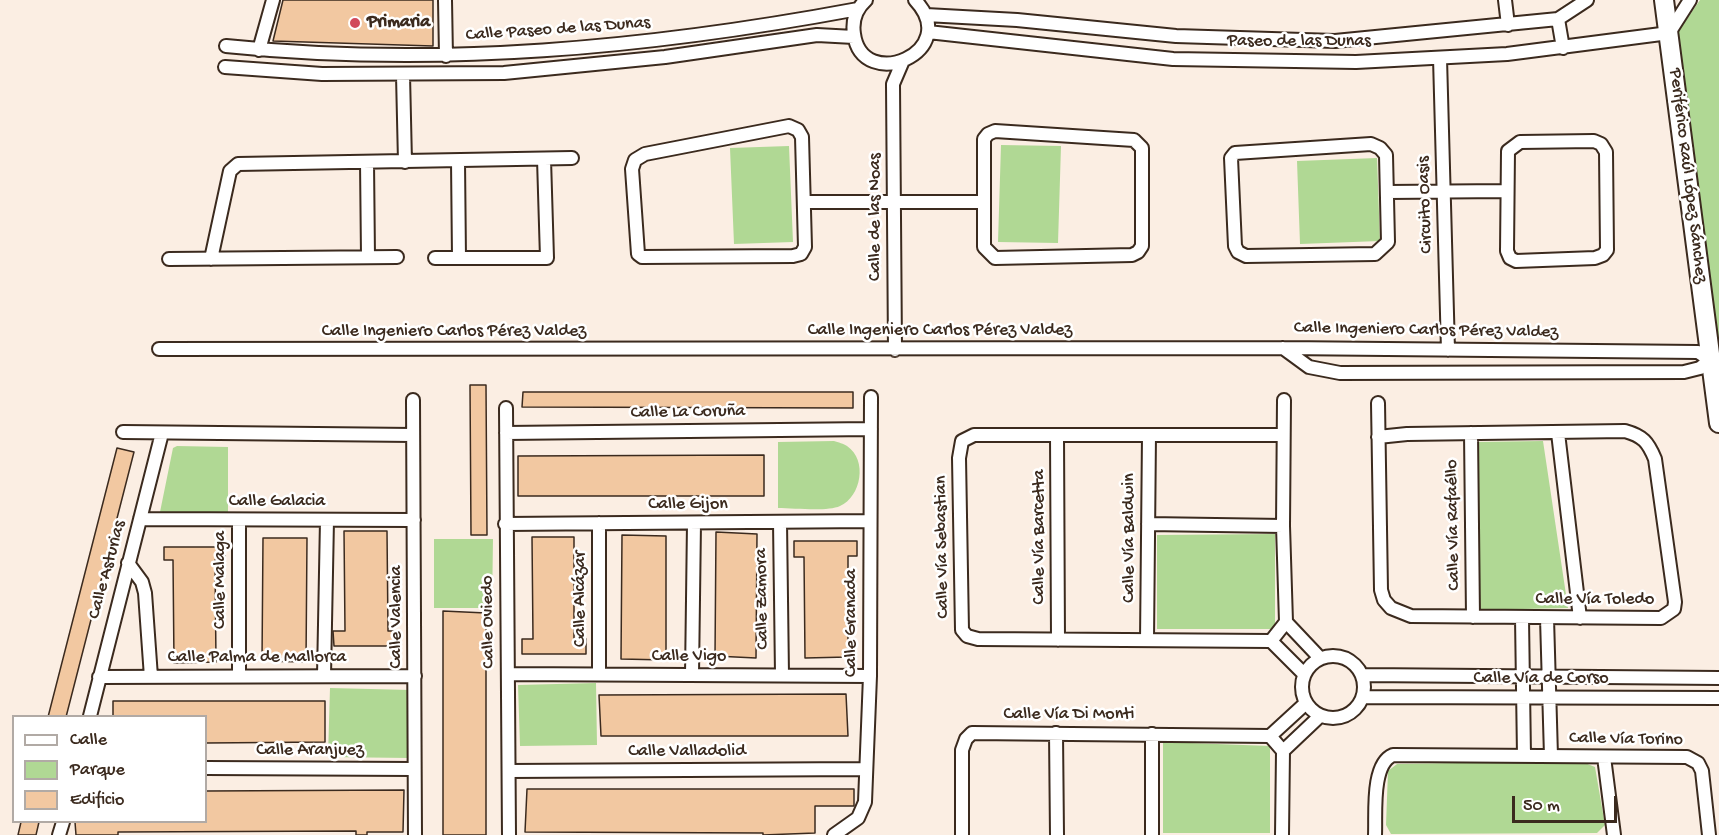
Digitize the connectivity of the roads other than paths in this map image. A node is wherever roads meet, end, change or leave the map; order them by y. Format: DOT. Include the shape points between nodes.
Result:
graph roads {
  1 [pos="273,0"];
  2 [pos="446,0"];
  3 [pos="915,0"];
  4 [pos="1505,0"];
  5 [pos="1587,0"];
  6 [pos="1664,0"];
  7 [pos="1690,0"];
  8 [pos="862,5"];
  9 [pos="926,15"];
  10 [pos="1558,19"];
  11 [pos="1508,25"];
  12 [pos="927,32"];
  13 [pos="1669,33"];
  14 [pos="854,37"];
  15 [pos="1335,42"];
  16 [pos="226,46"];
  17 [pos="1563,48"];
  18 [pos="259,50"];
  19 [pos="502,54"];
  20 [pos="326,56"];
  21 [pos="446,56"];
  22 [pos="1440,58"];
  23 [pos="1335,62"];
  24 [pos="881,63"];
  25 [pos="902,63"];
  26 [pos="225,68"];
  27 [pos="504,73"];
  28 [pos="322,74"];
  29 [pos="403,75"];
  30 [pos="893,84"];
  31 [pos="572,158"];
  32 [pos="544,159"];
  33 [pos="458,161"];
  34 [pos="367,162"];
  35 [pos="405,162"];
  36 [pos="1506,190"];
  37 [pos="1387,192"];
  38 [pos="1444,192"];
  39 [pos="805,202"];
  40 [pos="984,202"];
  41 [pos="894,203"];
  42 [pos="368,257"];
  43 [pos="398,257"];
  44 [pos="435,258"];
  45 [pos="459,258"];
  46 [pos="169,259"];
  47 [pos="211,259"];
  48 [pos="1283,348"];
  49 [pos="159,349"];
  50 [pos="895,350"];
  51 [pos="1448,350"];
  52 [pos="1714,360"];
  53 [pos="871,397"];
  54 [pos="413,400"];
  55 [pos="1284,400"];
  56 [pos="1378,403"];
  57 [pos="506,408"];
  58 [pos="1719,423"];
  59 [pos="871,429"];
  60 [pos="123,432"];
  61 [pos="162,433"];
  62 [pos="1471,433"];
  63 [pos="1558,433"];
  64 [pos="506,434"];
  65 [pos="413,435"];
  66 [pos="1057,435"];
  67 [pos="1149,435"];
  68 [pos="1283,435"];
  69 [pos="1378,437"];
  70 [pos="140,519"];
  71 [pos="239,520"];
  72 [pos="327,520"];
  73 [pos="414,520"];
  74 [pos="870,521"];
  75 [pos="780,522"];
  76 [pos="599,523"];
  77 [pos="694,523"];
  78 [pos="506,524"];
  79 [pos="1148,524"];
  80 [pos="1283,526"];
  81 [pos="128,563"];
  82 [pos="1473,617"];
  83 [pos="1522,618"];
  84 [pos="1547,618"];
  85 [pos="1580,618"];
  86 [pos="1286,622"];
  87 [pos="1058,640"];
  88 [pos="1148,640"];
  89 [pos="1271,641"];
  90 [pos="1320,658"];
  91 [pos="508,674"];
  92 [pos="599,674"];
  93 [pos="1304,674"];
  94 [pos="692,675"];
  95 [pos="782,675"];
  96 [pos="1364,675"];
  97 [pos="239,676"];
  98 [pos="324,676"];
  99 [pos="415,676"];
  100 [pos="870,676"];
  101 [pos="1523,676"];
  102 [pos="1549,676"];
  103 [pos="99,677"];
  104 [pos="150,677"];
  105 [pos="1719,678"];
  106 [pos="1363,697"];
  107 [pos="1523,697"];
  108 [pos="1549,697"];
  109 [pos="1719,698"];
  110 [pos="1306,703"];
  111 [pos="90,715"];
  112 [pos="1320,716"];
  113 [pos="1056,733"];
  114 [pos="1152,734"];
  115 [pos="1270,736"];
  116 [pos="1283,751"];
  117 [pos="1524,756"];
  118 [pos="1551,756"];
  119 [pos="1604,757"];
  120 [pos="207,768"];
  121 [pos="865,768"];
  122 [pos="414,769"];
  123 [pos="509,771"];
  124 [pos="415,835"];
  125 [pos="509,835"];
  126 [pos="834,835"];
  127 [pos="962,835"];
  128 [pos="1057,835"];
  129 [pos="1152,835"];
  130 [pos="1282,835"];
  131 [pos="1375,835"];
  132 [pos="1614,835"];
  133 [pos="1709,835"];
  1 -- 18 [label="street"];
  2 -- 21 [label="street"];
  3 -- 9 [label="street"];
  4 -- 11 [label="street"];
  5 -- 10 [label="street, Paseo de las Dunas"];
  6 -- 13 [label="main road, Periférico Raúl López Sánchez"];
  7 -- 13 [label="street"];
  8 -- 14 [label="street" via="853,23"];
  8 -- 19 [label="street, Calle Paseo de las Dunas" via="693,37"];
  9 -- 12 [label="street"];
  9 -- 15 [label="street, Paseo de las Dunas" via="1176,36"];
  10 -- 11 [label="street, Paseo de las Dunas"];
  10 -- 17 [label="street"];
  11 -- 15 [label="street, Paseo de las Dunas"];
  12 -- 23 [label="street, Paseo de las Dunas" via="1173,59"];
  12 -- 25 [label="street" via="919,51"];
  13 -- 17 [label="street, Paseo de las Dunas"];
  13 -- 52 [label="main road, Periférico Raúl López Sánchez"];
  14 -- 24 [label="street" via="864,54"];
  14 -- 27 [label="street, Calle Paseo de las Dunas" via="817,35 666,57"];
  15 -- 23 [label="street"];
  16 -- 18 [label="street, Calle Paseo de las Dunas"];
  17 -- 22 [label="street, Paseo de las Dunas"];
  18 -- 20 [label="street, Calle Paseo de las Dunas"];
  19 -- 21 [label="street, Calle Paseo de las Dunas"];
  19 -- 27 [label="street"];
  20 -- 21 [label="street, Calle Paseo de las Dunas"];
  20 -- 28 [label="street"];
  22 -- 23 [label="street, Paseo de las Dunas"];
  22 -- 38 [label="street, Circuito Oasis"];
  24 -- 25 [label="street"];
  24 -- 30 [label="street, Calle de las Noas"];
  25 -- 30 [label="street, Calle de las Noas"];
  26 -- 28 [label="street, Calle Paseo de las Dunas"];
  27 -- 29 [label="street, Calle Paseo de las Dunas"];
  28 -- 29 [label="street, Calle Paseo de las Dunas"];
  29 -- 35 [label="street"];
  30 -- 41 [label="street, Calle de las Noas"];
  31 -- 32 [label="street"];
  32 -- 33 [label="street"];
  32 -- 45 [label="street" via="548,258"];
  33 -- 35 [label="street"];
  33 -- 45 [label="street"];
  34 -- 35 [label="street"];
  34 -- 42 [label="street"];
  34 -- 47 [label="street" via="232,167"];
  36 -- 36 [label="street" via="1508,151 1513,145 1594,141 1601,144 1606,152 1607,250 1595,258 1510,258"];
  36 -- 38 [label="street"];
  37 -- 37 [label="street" via="1388,242 1375,254 1246,256 1235,246 1231,159 1235,153 1371,144 1386,155"];
  37 -- 38 [label="street"];
  38 -- 51 [label="street, Circuito Oasis"];
  39 -- 39 [label="street" via="805,247 801,254 642,257 636,248 632,169 635,160 645,154 789,126 802,137"];
  39 -- 41 [label="street"];
  40 -- 40 [label="street" via="984,247 995,258 1132,255 1142,246 1142,148 1134,140 995,131 984,139"];
  40 -- 41 [label="street"];
  41 -- 50 [label="street, Calle de las Noas"];
  42 -- 43 [label="street"];
  42 -- 47 [label="street"];
  44 -- 45 [label="street"];
  46 -- 47 [label="street"];
  48 -- 50 [label="street, Calle Ingeniero Carlos Pérez Valdez"];
  48 -- 51 [label="street, Calle Ingeniero Carlos Pérez Valdez"];
  48 -- 52 [label="street" via="1309,367 1340,373 1684,372"];
  49 -- 50 [label="street, Calle Ingeniero Carlos Pérez Valdez"];
  51 -- 52 [label="street, Calle Ingeniero Carlos Pérez Valdez" via="1698,352"];
  52 -- 58 [label="main road, Periférico Raúl López Sánchez"];
  53 -- 59 [label="street, Calle Granada"];
  54 -- 65 [label="street, Calle Valencia"];
  55 -- 68 [label="street"];
  56 -- 69 [label="street, Calle Vía Toledo"];
  57 -- 64 [label="street, Calle Oviedo"];
  59 -- 64 [label="street, Calle La Coruña"];
  59 -- 74 [label="street, Calle Granada"];
  60 -- 61 [label="street"];
  61 -- 65 [label="street"];
  61 -- 70 [label="street, Calle Asturias"];
  62 -- 63 [label="street, Calle Vía Toledo"];
  62 -- 69 [label="street, Calle Vía Toledo"];
  62 -- 82 [label="street, Calle Vía Rafaéllo"];
  63 -- 85 [label="street"];
  63 -- 85 [label="street, Calle Vía Toledo" via="1625,431 1647,442 1655,459 1675,602 1671,614 1662,618"];
  64 -- 78 [label="street, Calle Oviedo"];
  65 -- 73 [label="street, Calle Valencia"];
  66 -- 67 [label="street, Calle Vía Sebastian"];
  66 -- 87 [label="street, Calle Vía Barcetta"];
  66 -- 87 [label="street, Calle Vía Sebastian" via="974,435 962,441 959,458 962,630 978,639"];
  67 -- 68 [label="street, Calle Vía Sebastian"];
  67 -- 79 [label="street, Calle Vía Baldwin"];
  68 -- 80 [label="street"];
  69 -- 82 [label="street, Calle Vía Toledo" via="1384,600 1391,608 1411,616"];
  70 -- 71 [label="street, Calle Galacia"];
  70 -- 81 [label="street, Calle Asturias"];
  71 -- 72 [label="street, Calle Galacia"];
  71 -- 97 [label="street, Calle Malaga"];
  72 -- 73 [label="street, Calle Galacia"];
  72 -- 98 [label="street"];
  73 -- 99 [label="street, Calle Valencia"];
  74 -- 75 [label="street, Calle Gijon"];
  74 -- 100 [label="street, Calle Granada"];
  75 -- 77 [label="street, Calle Gijon"];
  75 -- 95 [label="street, Calle Zamora"];
  76 -- 77 [label="street, Calle Gijon"];
  76 -- 78 [label="street, Calle Gijon"];
  76 -- 92 [label="street, Calle Alcázar"];
  77 -- 94 [label="street"];
  78 -- 91 [label="street, Calle Oviedo"];
  79 -- 80 [label="street"];
  79 -- 88 [label="street, Calle Vía Baldwin"];
  80 -- 86 [label="street"];
  81 -- 103 [label="street, Calle Asturias"];
  81 -- 104 [label="street" via="146,593"];
  82 -- 83 [label="street, Calle Vía Toledo"];
  83 -- 84 [label="street, Calle Vía Toledo"];
  83 -- 101 [label="street"];
  84 -- 85 [label="street, Calle Vía Toledo"];
  84 -- 102 [label="street, Calle Vía Torino"];
  86 -- 89 [label="street"];
  86 -- 90 [label="street"];
  87 -- 88 [label="street, Calle Vía Sebastian"];
  88 -- 89 [label="street, Calle Vía Sebastian"];
  89 -- 93 [label="street"];
  90 -- 93 [label="street"];
  90 -- 96 [label="street" via="1338,656 1349,660"];
  91 -- 92 [label="street, Calle Vigo"];
  91 -- 123 [label="street, Calle Oviedo"];
  92 -- 94 [label="street, Calle Vigo"];
  93 -- 110 [label="street"];
  94 -- 95 [label="street, Calle Vigo"];
  95 -- 100 [label="street, Calle Vigo"];
  96 -- 101 [label="street, Calle Vía de Corso"];
  96 -- 106 [label="street"];
  97 -- 98 [label="street, Calle Palma de Mallorca"];
  97 -- 104 [label="street, Calle Palma de Mallorca"];
  98 -- 99 [label="street, Calle Palma de Mallorca"];
  99 -- 122 [label="street, Calle Valencia"];
  100 -- 121 [label="street, Calle Granada"];
  101 -- 102 [label="street, Calle Vía de Corso"];
  101 -- 107 [label="street"];
  102 -- 105 [label="street, Calle Vía de Corso"];
  102 -- 108 [label="street, Calle Vía Torino"];
  103 -- 104 [label="street, Calle Palma de Mallorca"];
  103 -- 111 [label="street, Calle Asturias"];
  106 -- 107 [label="street, Calle Vía de Corso"];
  106 -- 112 [label="street" via="1349,715"];
  107 -- 108 [label="street, Calle Vía de Corso"];
  107 -- 117 [label="street"];
  108 -- 109 [label="street, Calle Vía de Corso"];
  108 -- 118 [label="street, Calle Vía Torino"];
  110 -- 112 [label="street"];
  110 -- 115 [label="street"];
  112 -- 116 [label="street"];
  113 -- 114 [label="street, Calle Vía Di Monti"];
  113 -- 127 [label="street, Calle Vía Di Monti" via="972,733 966,739 962,750"];
  113 -- 128 [label="street"];
  114 -- 115 [label="street, Calle Vía Di Monti"];
  114 -- 129 [label="street"];
  115 -- 116 [label="street"];
  116 -- 130 [label="street"];
  117 -- 118 [label="street, Calle Vía Torino"];
  117 -- 131 [label="street, Calle Vía Torino" via="1388,757 1378,772"];
  118 -- 119 [label="street, Calle Vía Torino"];
  119 -- 132 [label="street"];
  119 -- 133 [label="street, Calle Vía Torino" via="1687,757 1698,763"];
  120 -- 122 [label="street, Calle Aranjuez"];
  121 -- 123 [label="street, Calle Valladolid"];
  121 -- 126 [label="street, Calle Granada" via="862,812"];
  122 -- 124 [label="street, Calle Valencia"];
  123 -- 125 [label="street, Calle Oviedo"];
}
